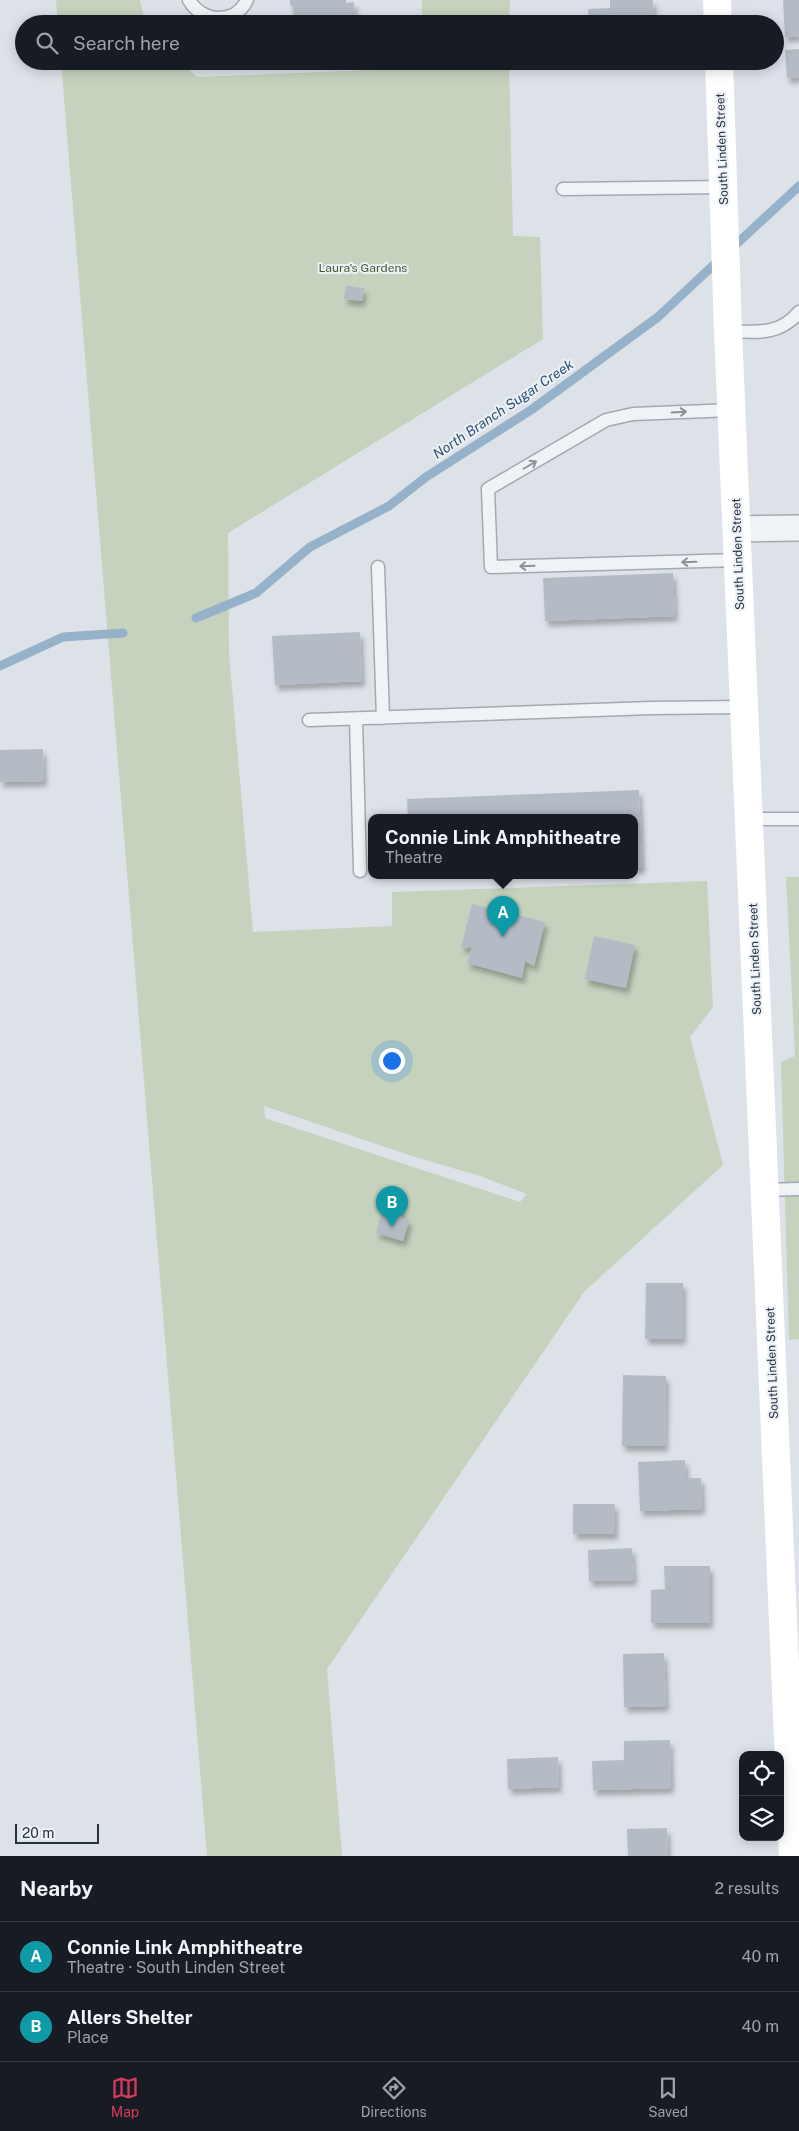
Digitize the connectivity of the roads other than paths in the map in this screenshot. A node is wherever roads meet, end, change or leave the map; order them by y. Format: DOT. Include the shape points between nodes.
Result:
graph roads {
  1 [pos="189,0"];
  2 [pos="247,0"];
  3 [pos="717,0"];
  4 [pos="204,15"];
  5 [pos="230,15"];
  6 [pos="718,15"];
  7 [pos="719,70"];
  8 [pos="563,189"];
  9 [pos="724,189"];
  10 [pos="799,312"];
  11 [pos="728,331"];
  12 [pos="732,410"];
  13 [pos="799,528"];
  14 [pos="736,530"];
  15 [pos="738,560"];
  16 [pos="378,567"];
  17 [pos="744,707"];
  18 [pos="383,718"];
  19 [pos="356,719"];
  20 [pos="310,720"];
  21 [pos="799,818"];
  22 [pos="749,819"];
  23 [pos="360,871"];
  24 [pos="799,1189"];
  25 [pos="764,1190"];
  26 [pos="793,1856"];
  1 -- 4 [label="lane"];
  2 -- 5 [label="lane" via="237,13"];
  3 -- 6 [label="main road"];
  7 -- 9 [label="main road, South Linden Street"];
  8 -- 9 [label="lane"];
  9 -- 11 [label="main road, South Linden Street"];
  10 -- 11 [label="lane" via="778,329"];
  11 -- 12 [label="main road, South Linden Street"];
  12 -- 14 [label="main road, South Linden Street"];
  15 -- 12 [label="lane, one-way" via="490,567 488,489 606,420 633,414"];
  13 -- 14 [label="street"];
  14 -- 15 [label="main road, South Linden Street"];
  15 -- 17 [label="main road, South Linden Street"];
  16 -- 18 [label="lane"];
  17 -- 18 [label="lane"];
  17 -- 22 [label="main road, South Linden Street"];
  18 -- 19 [label="lane"];
  19 -- 20 [label="lane"];
  19 -- 23 [label="lane"];
  21 -- 22 [label="lane"];
  22 -- 25 [label="main road, South Linden Street"];
  24 -- 25 [label="lane"];
  25 -- 26 [label="main road, South Linden Street"];
}
